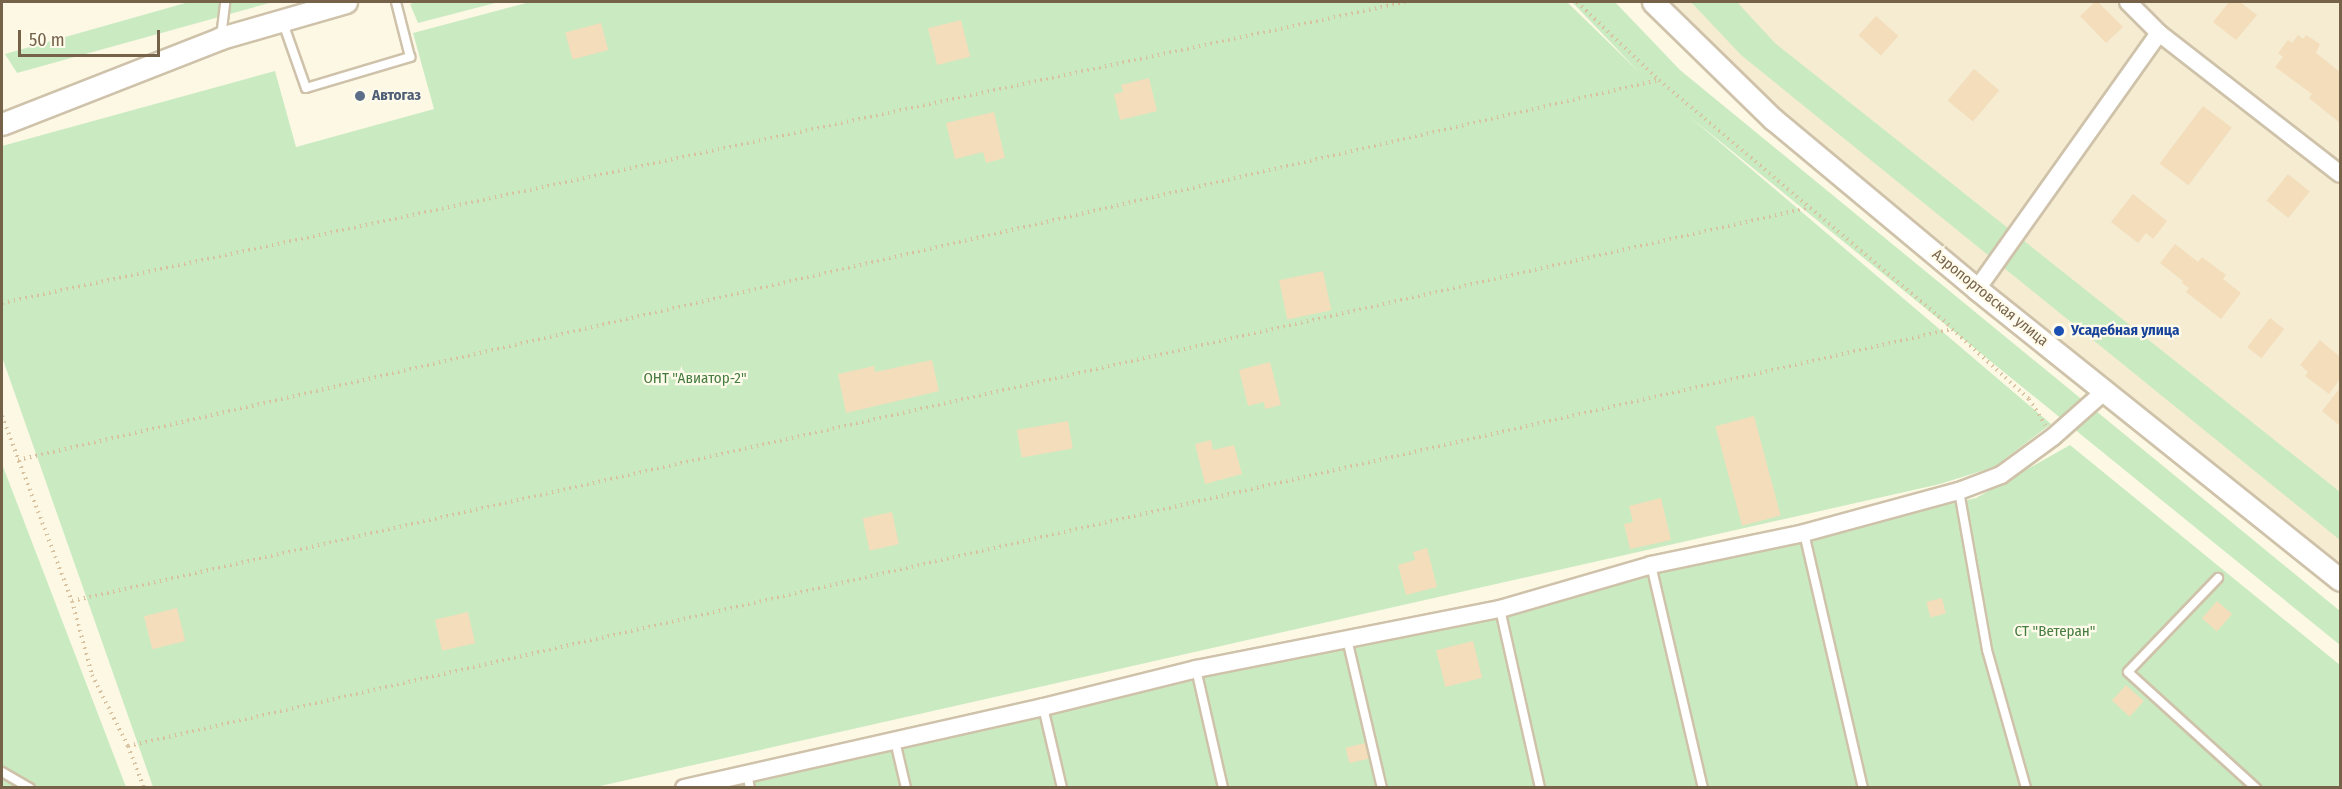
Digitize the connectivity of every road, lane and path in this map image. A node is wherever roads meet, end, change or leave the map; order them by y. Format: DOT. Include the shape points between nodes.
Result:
graph roads {
  1 [pos="225,2"];
  2 [pos="346,2"];
  3 [pos="396,2"];
  4 [pos="1405,2"];
  5 [pos="1577,2"];
  6 [pos="1653,2"];
  7 [pos="2128,2"];
  8 [pos="281,20"];
  9 [pos="2158,33"];
  10 [pos="221,38"];
  11 [pos="1659,80"];
  12 [pos="2,124"];
  13 [pos="2340,174"];
  14 [pos="1808,208"];
  15 [pos="1977,289"];
  16 [pos="2,303"];
  17 [pos="1952,329"];
  18 [pos="2105,391"];
  19 [pos="2,416"];
  20 [pos="2053,437"];
  21 [pos="18,460"];
  22 [pos="1959,491"];
  23 [pos="1804,533"];
  24 [pos="1651,565"];
  25 [pos="2218,578"];
  26 [pos="2340,580"];
  27 [pos="72,601"];
  28 [pos="1500,609"];
  29 [pos="1347,639"];
  30 [pos="1196,669"];
  31 [pos="1043,707"];
  32 [pos="895,741"];
  33 [pos="128,746"];
  34 [pos="2,772"];
  35 [pos="748,780"];
  36 [pos="30,788"];
  37 [pos="144,788"];
  38 [pos="684,788"];
  39 [pos="906,788"];
  40 [pos="1062,788"];
  41 [pos="1223,788"];
  42 [pos="1382,788"];
  43 [pos="1540,788"];
  44 [pos="1703,788"];
  45 [pos="1863,788"];
  46 [pos="2026,788"];
  47 [pos="2256,788"];
  1 -- 10 [label="lane"];
  2 -- 8 [label="street"];
  3 -- 8 [label="lane" via="410,57 306,88"];
  4 -- 16 [label="path"];
  5 -- 11 [label="path"];
  6 -- 15 [label="street, Аэропортовская улица" via="1773,119"];
  7 -- 9 [label="street"];
  8 -- 10 [label="street"];
  9 -- 13 [label="street"];
  9 -- 15 [label="street"];
  10 -- 12 [label="street"];
  11 -- 14 [label="path"];
  11 -- 21 [label="path"];
  14 -- 17 [label="path"];
  14 -- 27 [label="path"];
  15 -- 18 [label="street, Аэропортовская улица"];
  17 -- 20 [label="path" via="2029,399"];
  17 -- 33 [label="path"];
  18 -- 20 [label="street"];
  18 -- 26 [label="street, Аэропортовская улица"];
  19 -- 21 [label="path"];
  20 -- 22 [label="street" via="2001,474"];
  21 -- 27 [label="path"];
  22 -- 23 [label="street"];
  22 -- 46 [label="lane" via="1987,650"];
  23 -- 24 [label="street"];
  23 -- 45 [label="lane"];
  24 -- 28 [label="street"];
  24 -- 44 [label="lane"];
  25 -- 47 [label="lane" via="2128,672"];
  27 -- 33 [label="path" via="92,675"];
  28 -- 29 [label="street"];
  28 -- 43 [label="lane"];
  29 -- 30 [label="street"];
  29 -- 42 [label="lane"];
  30 -- 31 [label="street"];
  30 -- 41 [label="lane"];
  31 -- 32 [label="street"];
  31 -- 40 [label="lane"];
  32 -- 35 [label="street"];
  32 -- 39 [label="lane"];
  33 -- 37 [label="path"];
  34 -- 36 [label="lane"];
  35 -- 38 [label="street"];
}
